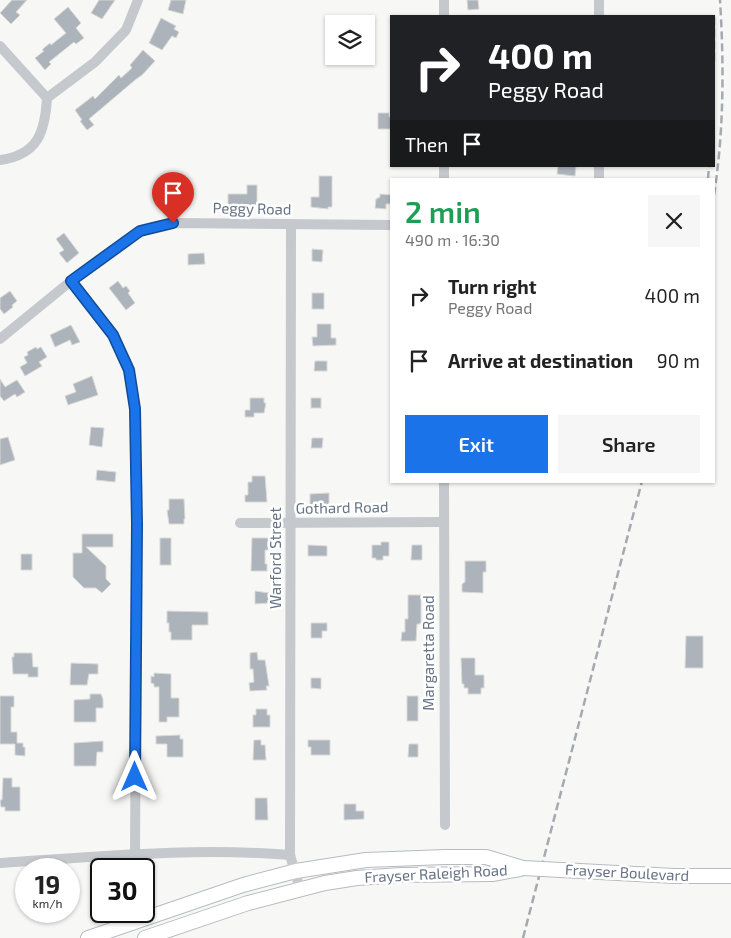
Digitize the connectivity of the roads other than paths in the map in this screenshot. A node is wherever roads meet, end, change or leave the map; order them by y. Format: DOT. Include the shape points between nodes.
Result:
graph roads {
  1 [pos="138,0"];
  2 [pos="444,0"];
  3 [pos="599,0"];
  4 [pos="444,15"];
  5 [pos="599,15"];
  6 [pos="0,46"];
  7 [pos="48,98"];
  8 [pos="0,160"];
  9 [pos="291,225"];
  10 [pos="390,225"];
  11 [pos="71,281"];
  12 [pos="0,339"];
  13 [pos="444,483"];
  14 [pos="444,522"];
  15 [pos="240,523"];
  16 [pos="291,523"];
  17 [pos="445,825"];
  18 [pos="135,855"];
  19 [pos="290,855"];
  20 [pos="0,863"];
  21 [pos="523,868"];
  22 [pos="296,872"];
  23 [pos="731,876"];
  24 [pos="300,889"];
  25 [pos="88,938"];
  26 [pos="146,938"];
  1 -- 7 [label="street" via="126,30 95,62"];
  2 -- 4 [label="street"];
  3 -- 5 [label="street"];
  6 -- 7 [label="street"];
  7 -- 8 [label="street" via="39,138 21,155"];
  9 -- 10 [label="street, Peggy Road"];
  9 -- 11 [label="street, Peggy Road" via="173,223 140,231"];
  9 -- 16 [label="street, Warford Street"];
  11 -- 12 [label="street, Peggy Road"];
  11 -- 18 [label="street" via="113,335 129,370 135,409"];
  13 -- 14 [label="street, Margaretta Road"];
  14 -- 16 [label="street, Gothard Road"];
  14 -- 17 [label="street, Margaretta Road"];
  15 -- 16 [label="street, Gothard Road"];
  16 -- 19 [label="street, Warford Street"];
  18 -- 19 [label="street" via="242,851"];
  18 -- 20 [label="street"];
  19 -- 22 [label="street, Warford Street"];
  21 -- 22 [label="main road, Frayser Raleigh Road" via="486,857 445,856 370,860"];
  21 -- 23 [label="main road, Frayser Boulevard, bridge"];
  21 -- 24 [label="main road, Frayser Raleigh Road" via="492,874 401,874 357,878"];
  22 -- 24 [label="street, Warford Street"];
  22 -- 25 [label="main road, Frayser Raleigh Road" via="243,885"];
  24 -- 26 [label="main road, Frayser Raleigh Road"];
}
